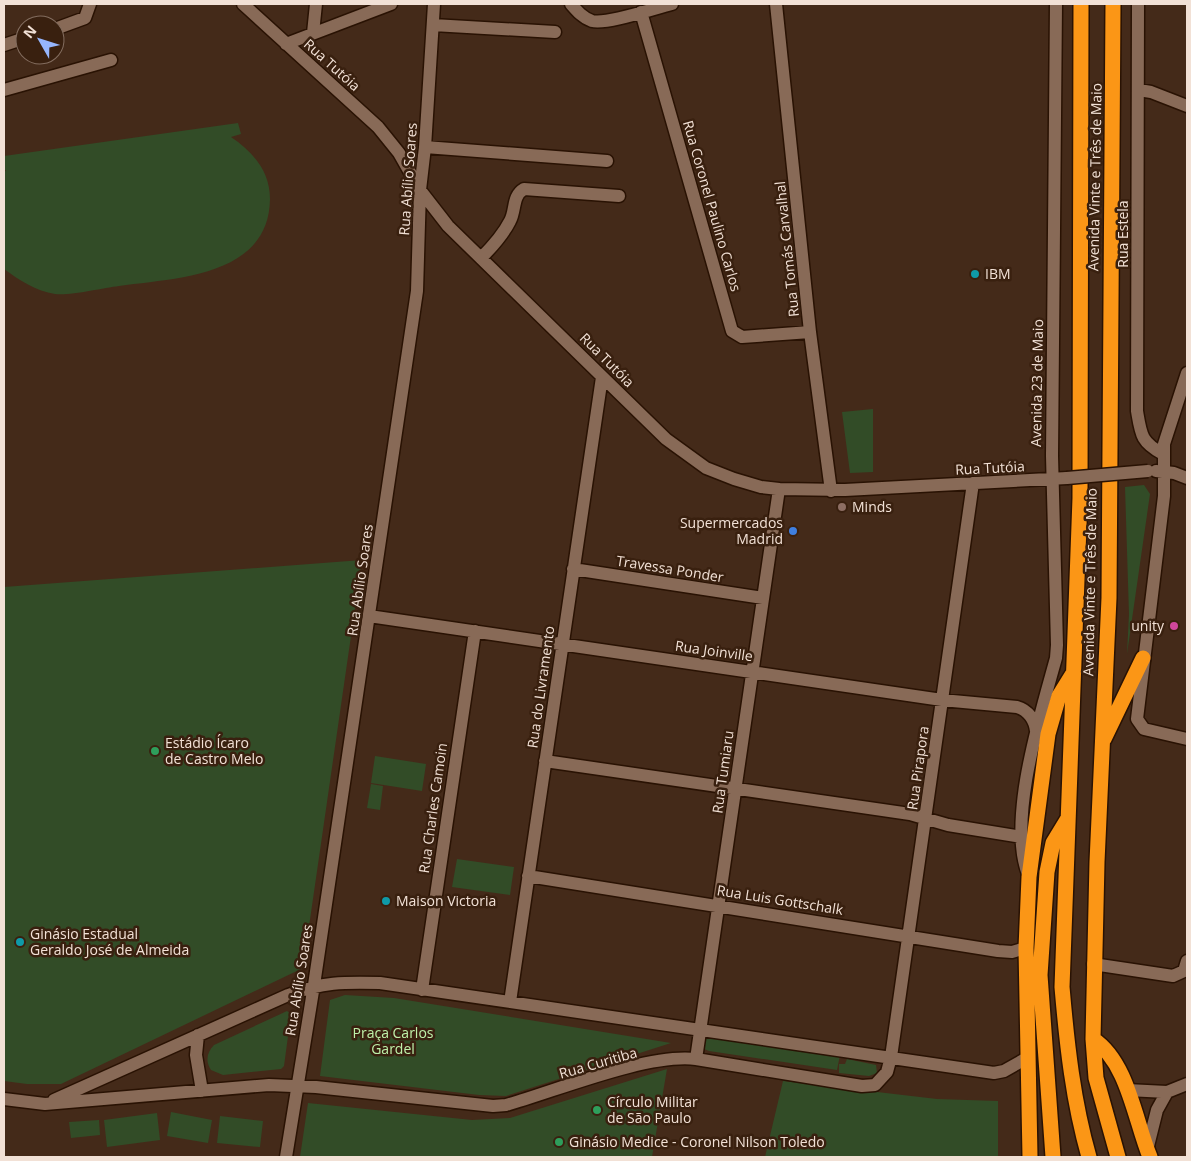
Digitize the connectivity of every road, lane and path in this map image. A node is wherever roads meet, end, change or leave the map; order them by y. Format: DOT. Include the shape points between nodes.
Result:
graph roads {
  1 [pos="90,4"];
  2 [pos="243,4"];
  3 [pos="316,4"];
  4 [pos="391,4"];
  5 [pos="434,4"];
  6 [pos="672,4"];
  7 [pos="776,4"];
  8 [pos="1056,4"];
  9 [pos="1081,4"];
  10 [pos="1113,4"];
  11 [pos="1138,4"];
  12 [pos="574,8"];
  13 [pos="642,12"];
  14 [pos="65,25"];
  15 [pos="433,25"];
  16 [pos="555,32"];
  17 [pos="313,33"];
  18 [pos="286,44"];
  19 [pos="111,60"];
  20 [pos="4,90"];
  21 [pos="1139,90"];
  22 [pos="1187,106"];
  23 [pos="425,147"];
  24 [pos="607,161"];
  25 [pos="420,190"];
  26 [pos="619,196"];
  27 [pos="481,258"];
  28 [pos="810,332"];
  29 [pos="1187,373"];
  30 [pos="602,377"];
  31 [pos="1163,454"];
  32 [pos="1164,471"];
  33 [pos="1187,478"];
  34 [pos="1052,479"];
  35 [pos="973,483"];
  36 [pos="779,489"];
  37 [pos="831,491"];
  38 [pos="573,569"];
  39 [pos="763,598"];
  40 [pos="369,616"];
  41 [pos="474,630"];
  42 [pos="562,644"];
  43 [pos="1143,658"];
  44 [pos="752,672"];
  45 [pos="1074,672"];
  46 [pos="942,700"];
  47 [pos="1036,735"];
  48 [pos="1187,739"];
  49 [pos="1102,743"];
  50 [pos="545,761"];
  51 [pos="736,788"];
  52 [pos="926,818"];
  53 [pos="1068,819"];
  54 [pos="1022,837"];
  55 [pos="528,876"];
  56 [pos="1029,877"];
  57 [pos="719,906"];
  58 [pos="909,936"];
  59 [pos="1026,948"];
  60 [pos="1187,961"];
  61 [pos="1093,964"];
  62 [pos="314,985"];
  63 [pos="422,990"];
  64 [pos="510,1002"];
  65 [pos="701,1030"];
  66 [pos="198,1035"];
  67 [pos="1093,1039"];
  68 [pos="891,1057"];
  69 [pos="1027,1058"];
  70 [pos="696,1059"];
  71 [pos="1187,1084"];
  72 [pos="297,1086"];
  73 [pos="1127,1090"];
  74 [pos="202,1091"];
  75 [pos="1167,1092"];
  76 [pos="4,1099"];
  77 [pos="44,1104"];
  78 [pos="1029,1135"];
  79 [pos="1149,1154"];
  80 [pos="286,1157"];
  81 [pos="1030,1157"];
  82 [pos="1038,1157"];
  83 [pos="1053,1157"];
  84 [pos="1089,1157"];
  85 [pos="1118,1157"];
  1 -- 14 [label="street" via="85,18"];
  2 -- 18 [label="street, Rua Tutóia"];
  3 -- 17 [label="street"];
  4 -- 17 [label="street"];
  5 -- 15 [label="street, Rua Abílio Soares"];
  6 -- 13 [label="street"];
  7 -- 28 [label="street, Rua Tomás Carvalhal"];
  8 -- 34 [label="street, Avenida 23 de Maio"];
  9 -- 45 [label="highway, Avenida Vinte e Três de Maio" via="1080,498"];
  10 -- 49 [label="highway, Avenida Vinte e Três de Maio" via="1109,598"];
  11 -- 21 [label="street, Rua Estela"];
  12 -- 13 [label="street" via="587,19 601,22"];
  13 -- 28 [label="street, Rua Coronel Paulino Carlos" via="732,331 742,337"];
  15 -- 16 [label="street"];
  15 -- 23 [label="street, Rua Abílio Soares"];
  17 -- 18 [label="street"];
  18 -- 25 [label="street, Rua Tutóia" via="378,127 399,153"];
  19 -- 20 [label="street"];
  21 -- 22 [label="street"];
  21 -- 31 [label="street, Rua Estela" via="1137,411 1141,436 1148,446"];
  23 -- 24 [label="street"];
  23 -- 25 [label="street, Rua Abílio Soares"];
  25 -- 27 [label="street, Rua Tutóia" via="448,226"];
  25 -- 40 [label="street, Rua Abílio Soares" via="417,291"];
  26 -- 27 [label="street" via="524,189 516,196 511,219 497,242"];
  27 -- 30 [label="street, Rua Tutóia"];
  28 -- 37 [label="street, Rua Tomás Carvalhal"];
  29 -- 31 [label="street"];
  30 -- 36 [label="street, Rua Tutóia" via="666,439 698,463 734,479"];
  30 -- 38 [label="street, Rua do Livramento"];
  31 -- 32 [label="street"];
  32 -- 33 [label="street, Rua Tutóia"];
  32 -- 34 [label="street, Rua Tutóia, bridge"];
  32 -- 43 [label="street" via="1164,496"];
  34 -- 35 [label="street, Rua Tutóia"];
  34 -- 47 [label="street, Avenida 23 de Maio" via="1057,644"];
  35 -- 37 [label="street, Rua Tutóia"];
  35 -- 46 [label="street, Rua Pirapora"];
  36 -- 37 [label="street, Rua Tutóia"];
  36 -- 39 [label="street, Rua Tumiaru"];
  38 -- 39 [label="street, Travessa Ponder"];
  38 -- 42 [label="street, Rua do Livramento"];
  39 -- 44 [label="street, Rua Tumiaru"];
  40 -- 41 [label="street, Rua Joinville"];
  40 -- 62 [label="street, Rua Abílio Soares"];
  41 -- 42 [label="street, Rua Joinville"];
  41 -- 63 [label="street, Rua Charles Camoin"];
  42 -- 44 [label="street, Rua Joinville"];
  42 -- 50 [label="street, Rua do Livramento"];
  43 -- 48 [label="street" via="1139,724 1152,732"];
  43 -- 49 [label="highway"];
  44 -- 46 [label="street, Rua Joinville"];
  44 -- 51 [label="street, Rua Tumiaru"];
  45 -- 53 [label="highway, Avenida Vinte e Três de Maio"];
  45 -- 56 [label="highway" via="1059,696 1048,734"];
  46 -- 47 [label="street, Rua Joinville" via="1021,708 1033,719"];
  46 -- 52 [label="street, Rua Pirapora"];
  47 -- 54 [label="street, Avenida 23 de Maio" via="1023,810"];
  49 -- 61 [label="highway, Avenida Vinte e Três de Maio"];
  50 -- 51 [label="street"];
  50 -- 55 [label="street, Rua do Livramento"];
  51 -- 52 [label="street"];
  51 -- 57 [label="street, Rua Tumiaru"];
  52 -- 54 [label="street" via="948,825"];
  52 -- 58 [label="street, Rua Pirapora"];
  53 -- 83 [label="highway" via="1053,843 1047,872 1040,975"];
  53 -- 84 [label="highway, Avenida Vinte e Três de Maio" via="1062,987 1067,1054"];
  54 -- 56 [label="street, Avenida 23 de Maio"];
  55 -- 57 [label="street, Rua Luis Gottschalk"];
  55 -- 64 [label="street, Rua do Livramento"];
  56 -- 59 [label="highway"];
  57 -- 58 [label="street, Rua Luis Gottschalk"];
  57 -- 65 [label="street, Rua Tumiaru"];
  58 -- 59 [label="street, Rua Luis Gottschalk" via="1004,952"];
  58 -- 68 [label="street, Rua Pirapora"];
  59 -- 69 [label="highway"];
  60 -- 61 [label="street" via="1184,971 1172,976"];
  61 -- 67 [label="highway, Avenida Vinte e Três de Maio"];
  62 -- 63 [label="street" via="380,983"];
  62 -- 66 [label="street"];
  62 -- 72 [label="street, Rua Abílio Soares"];
  63 -- 64 [label="street"];
  64 -- 65 [label="street"];
  65 -- 68 [label="street"];
  65 -- 70 [label="street, Rua Tumiaru"];
  66 -- 74 [label="street" via="196,1055"];
  66 -- 77 [label="street"];
  67 -- 73 [label="highway" via="1112,1056"];
  67 -- 85 [label="highway, Avenida Vinte e Três de Maio" via="1096,1078"];
  68 -- 69 [label="street" via="994,1072 1004,1071"];
  68 -- 70 [label="street, Rua Curitiba" via="887,1072 875,1085 868,1086"];
  69 -- 78 [label="highway"];
  70 -- 72 [label="street, Rua Curitiba" via="676,1059 627,1068 494,1106"];
  71 -- 75 [label="street"];
  72 -- 74 [label="street, Rua Curitiba"];
  72 -- 80 [label="street, Rua Abílio Soares"];
  73 -- 75 [label="street"];
  73 -- 79 [label="highway"];
  74 -- 77 [label="street, Rua Curitiba"];
  75 -- 79 [label="street" via="1157,1110"];
  76 -- 77 [label="street, Rua Curitiba"];
  78 -- 81 [label="highway"];
  78 -- 82 [label="highway"];
}
